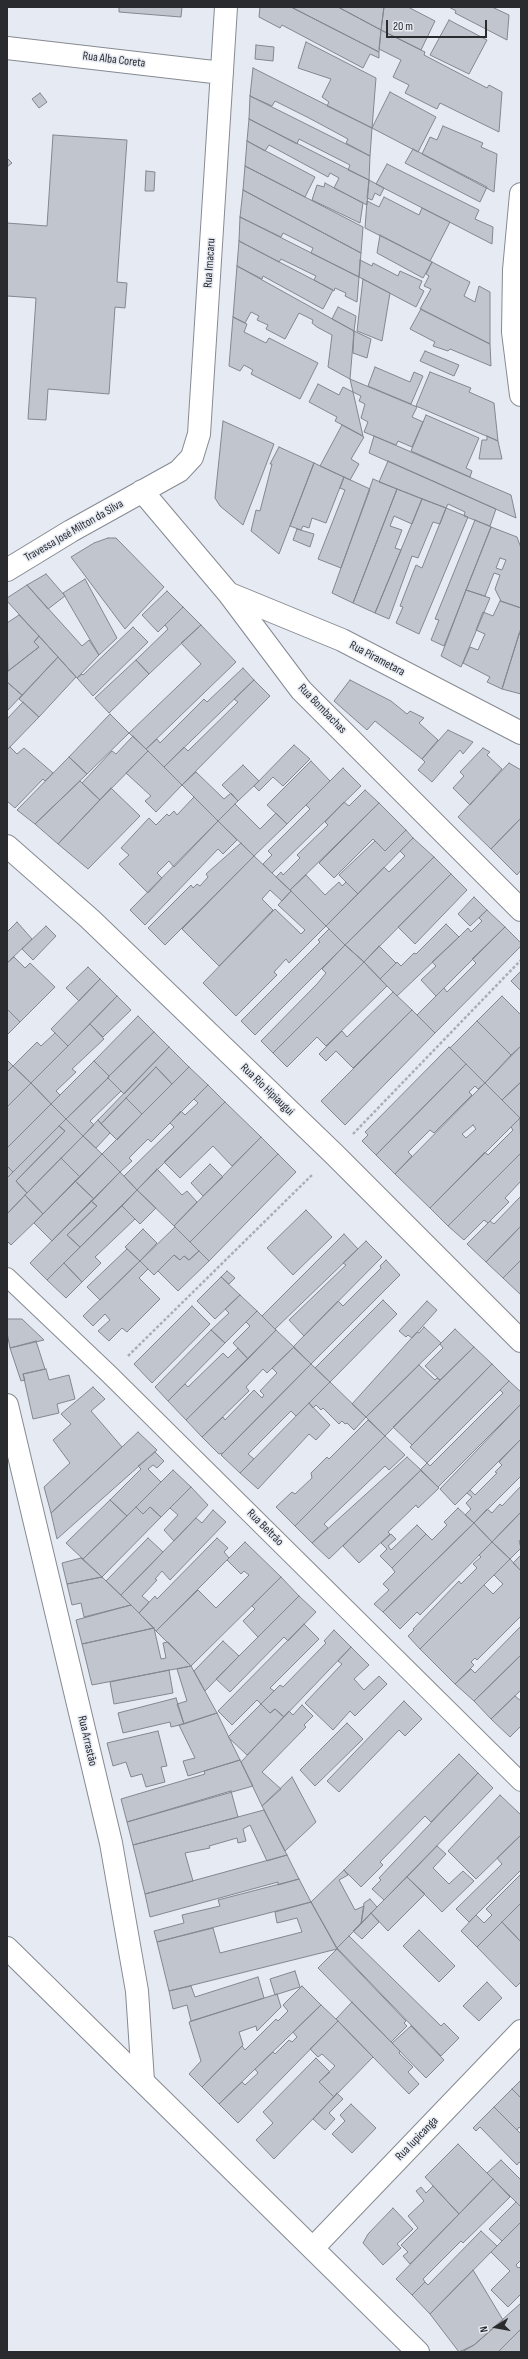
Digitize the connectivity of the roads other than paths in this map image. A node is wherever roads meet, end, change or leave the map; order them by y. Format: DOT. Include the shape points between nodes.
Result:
graph roads {
  1 [pos="226,7"];
  2 [pos="7,48"];
  3 [pos="222,73"];
  4 [pos="521,194"];
  5 [pos="521,395"];
  6 [pos="142,492"];
  7 [pos="7,570"];
  8 [pos="229,594"];
  9 [pos="521,733"];
  10 [pos="7,846"];
  11 [pos="521,910"];
  12 [pos="7,1277"];
  13 [pos="521,1341"];
  14 [pos="7,1405"];
  15 [pos="521,1782"];
  16 [pos="7,1948"];
  17 [pos="521,2031"];
  18 [pos="143,2081"];
  19 [pos="313,2248"];
  20 [pos="418,2352"];
  1 -- 3 [label="street, Rua Imacaru"];
  2 -- 3 [label="street, Rua Alba Coreta"];
  3 -- 6 [label="street, Rua Imacaru" via="199,434 192,457 179,471"];
  4 -- 5 [label="street" via="514,270 513,332"];
  6 -- 7 [label="street, Travessa José Milton da Silva"];
  6 -- 8 [label="street, Rua Bombachas"];
  8 -- 9 [label="street, Rua Pirametara" via="342,640"];
  8 -- 11 [label="street, Rua Bombachas" via="302,690"];
  10 -- 13 [label="street, Rua Rio Hipiaugui" via="90,919 334,1154"];
  12 -- 15 [label="lane, Rua Beltrão" via="109,1374"];
  14 -- 18 [label="street, Rua Arrastão" via="111,1843 137,1991"];
  16 -- 18 [label="street"];
  17 -- 19 [label="street, Rua Iupicanga"];
  18 -- 19 [label="street"];
  19 -- 20 [label="street"];
}
